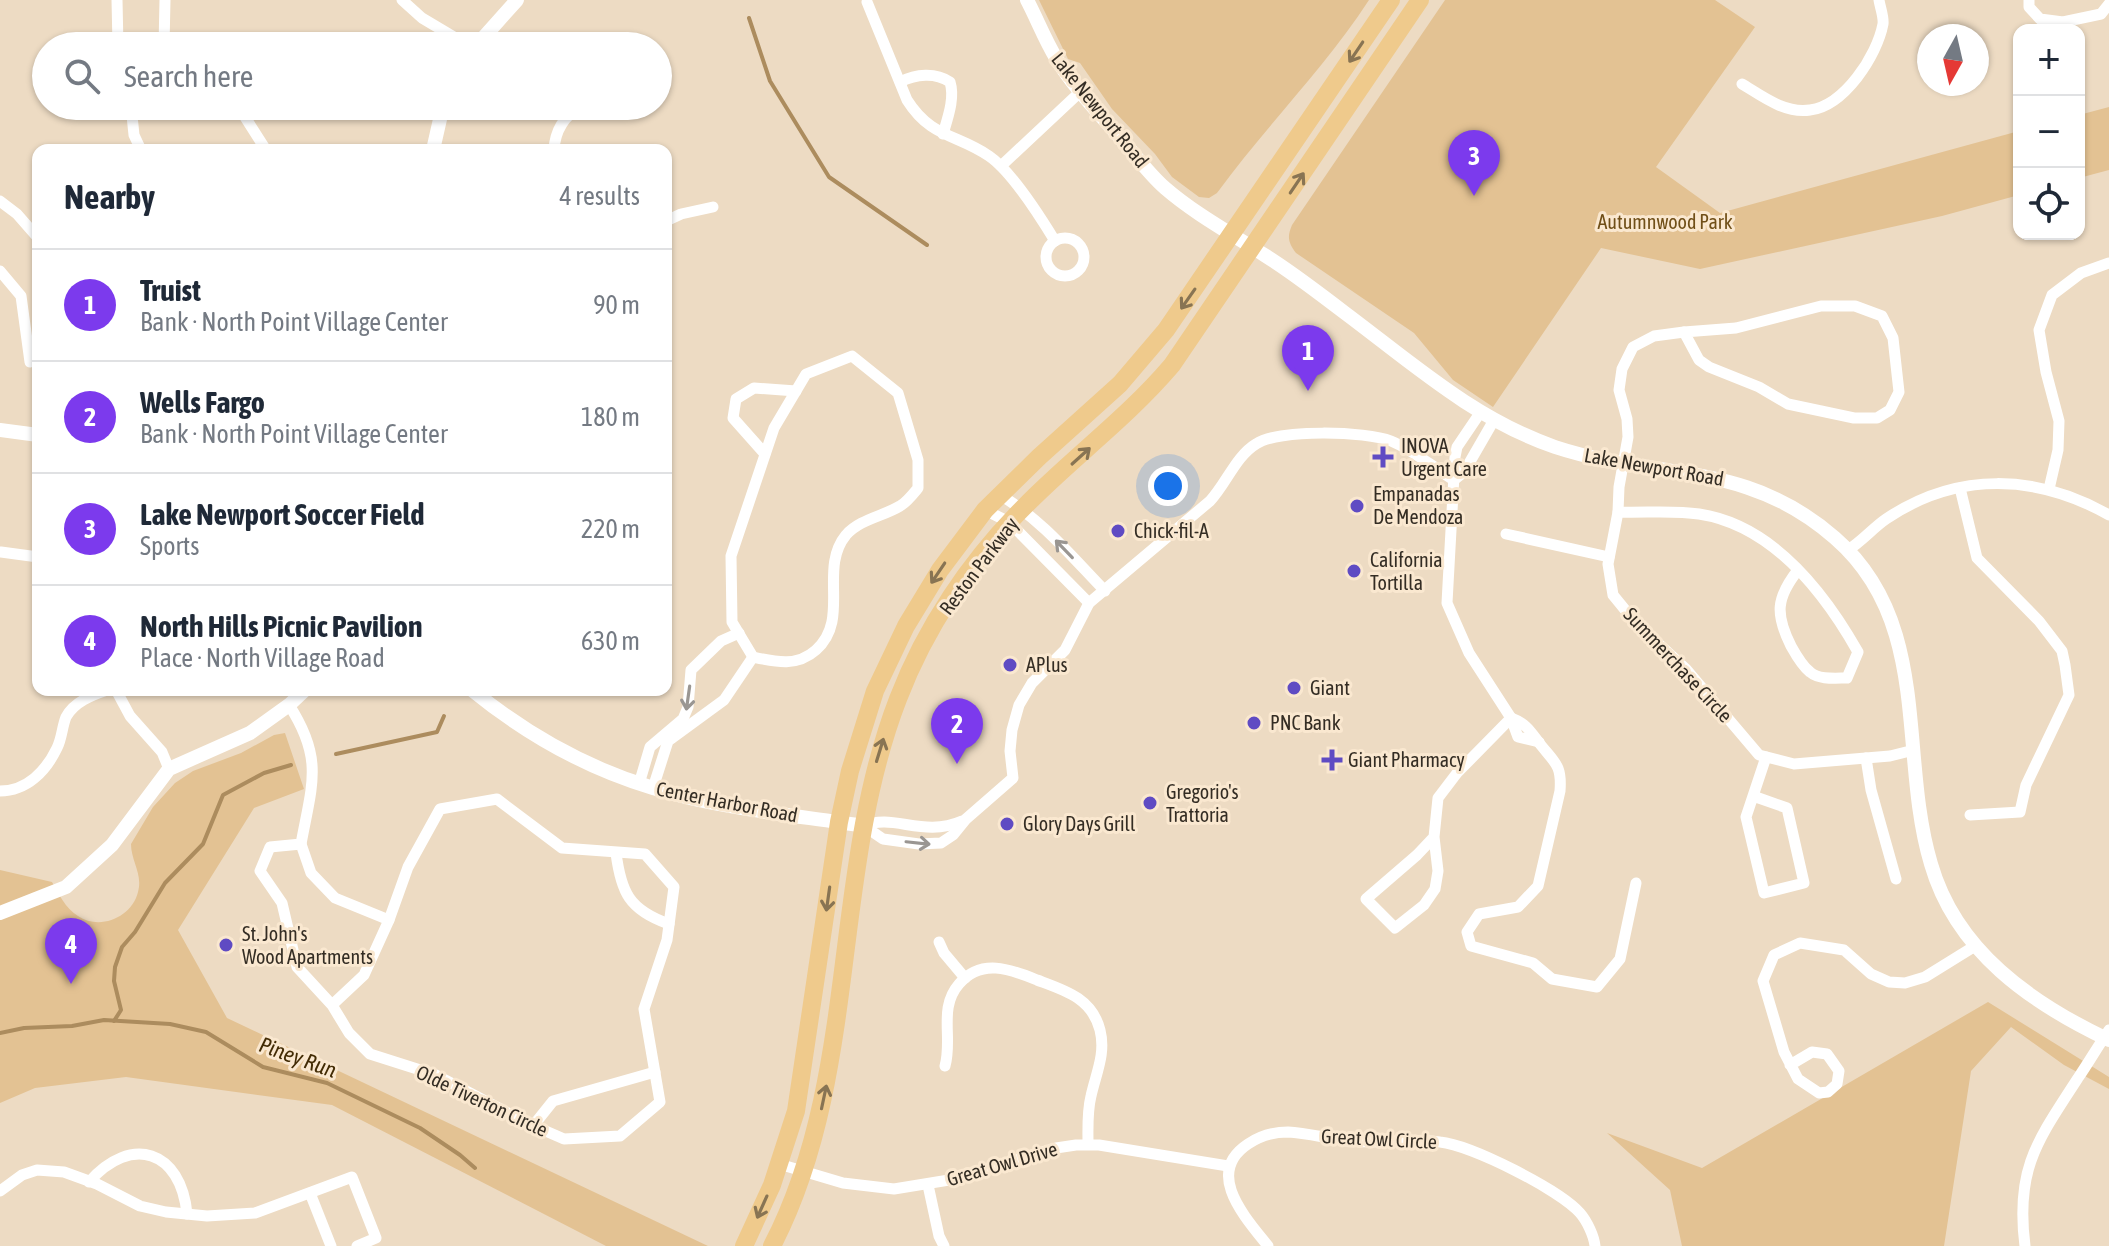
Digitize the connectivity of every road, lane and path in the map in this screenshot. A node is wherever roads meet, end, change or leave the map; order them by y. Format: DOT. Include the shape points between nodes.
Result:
graph roads {
  1 [pos="117,0"];
  2 [pos="165,0"];
  3 [pos="402,0"];
  4 [pos="517,0"];
  5 [pos="1027,0"];
  6 [pos="1391,0"];
  7 [pos="1420,0"];
  8 [pos="1879,0"];
  9 [pos="2029,0"];
  10 [pos="867,2"];
  11 [pos="2109,4"];
  12 [pos="118,32"];
  13 [pos="164,32"];
  14 [pos="446,32"];
  15 [pos="488,32"];
  16 [pos="900,82"];
  17 [pos="1742,84"];
  18 [pos="1080,92"];
  19 [pos="132,120"];
  20 [pos="247,120"];
  21 [pos="440,120"];
  22 [pos="565,120"];
  23 [pos="943,134"];
  24 [pos="138,144"];
  25 [pos="262,144"];
  26 [pos="434,144"];
  27 [pos="555,144"];
  28 [pos="1001,166"];
  29 [pos="0,201"];
  30 [pos="713,207"];
  31 [pos="672,218"];
  32 [pos="32,231"];
  33 [pos="1232,235"];
  34 [pos="1055,241"];
  35 [pos="1253,248"];
  36 [pos="2109,263"];
  37 [pos="0,271"];
  38 [pos="1684,332"];
  39 [pos="30,362"];
  40 [pos="796,391"];
  41 [pos="1487,416"];
  42 [pos="0,430"];
  43 [pos="32,434"];
  44 [pos="765,454"];
  45 [pos="1623,462"];
  46 [pos="1454,480"];
  47 [pos="1960,488"];
  48 [pos="2049,489"];
  49 [pos="1000,495"];
  50 [pos="1023,508"];
  51 [pos="985,510"];
  52 [pos="1618,512"];
  53 [pos="2109,515"];
  54 [pos="1009,522"];
  55 [pos="1506,534"];
  56 [pos="0,541"];
  57 [pos="1848,550"];
  58 [pos="0,553"];
  59 [pos="32,556"];
  60 [pos="1609,557"];
  61 [pos="1798,570"];
  62 [pos="1105,591"];
  63 [pos="1089,603"];
  64 [pos="739,633"];
  65 [pos="753,657"];
  66 [pos="90,696"];
  67 [pos="119,696"];
  68 [pos="291,696"];
  69 [pos="299,696"];
  70 [pos="479,696"];
  71 [pos="289,705"];
  72 [pos="1511,718"];
  73 [pos="1914,750"];
  74 [pos="1766,757"];
  75 [pos="1866,758"];
  76 [pos="169,769"];
  77 [pos="646,786"];
  78 [pos="0,791"];
  79 [pos="1753,796"];
  80 [pos="1970,815"];
  81 [pos="839,822"];
  82 [pos="864,826"];
  83 [pos="1434,837"];
  84 [pos="301,844"];
  85 [pos="616,853"];
  86 [pos="1896,879"];
  87 [pos="1636,883"];
  88 [pos="0,913"];
  89 [pos="389,920"];
  90 [pos="669,924"];
  91 [pos="939,942"];
  92 [pos="1975,946"];
  93 [pos="965,978"];
  94 [pos="332,1005"];
  95 [pos="2107,1036"];
  96 [pos="1790,1065"];
  97 [pos="945,1066"];
  98 [pos="655,1072"];
  99 [pos="533,1126"];
  100 [pos="1088,1144"];
  101 [pos="779,1164"];
  102 [pos="1228,1166"];
  103 [pos="804,1172"];
  104 [pos="89,1182"];
  105 [pos="928,1185"];
  106 [pos="0,1191"];
  107 [pos="310,1193"];
  108 [pos="187,1214"];
  109 [pos="331,1246"];
  110 [pos="357,1246"];
  111 [pos="744,1246"];
  112 [pos="772,1246"];
  113 [pos="944,1246"];
  114 [pos="1268,1246"];
  115 [pos="1595,1246"];
  116 [pos="2025,1246"];
  1 -- 12 [label="street"];
  2 -- 13 [label="street"];
  3 -- 14 [label="street"];
  4 -- 15 [label="street"];
  5 -- 18 [label="street, Lake Newport Road" via="1055,57"];
  6 -- 33 [label="main road, Reston Parkway, one-way"];
  35 -- 7 [label="main road, Reston Parkway, one-way"];
  8 -- 17 [label="street" via="1884,23 1857,79 1836,101 1794,110"];
  9 -- 11 [label="street" via="2040,19 2063,22 2101,14"];
  10 -- 16 [label="street"];
  16 -- 23 [label="street" via="915,112"];
  16 -- 23 [label="street" via="929,75 950,82"];
  18 -- 28 [label="street"];
  18 -- 33 [label="street, Lake Newport Road" via="1165,188"];
  19 -- 24 [label="street"];
  20 -- 25 [label="street"];
  21 -- 26 [label="street"];
  22 -- 27 [label="street"];
  23 -- 28 [label="street"];
  28 -- 34 [label="street"];
  29 -- 32 [label="street"];
  30 -- 31 [label="street"];
  33 -- 35 [label="street, Lake Newport Road"];
  33 -- 49 [label="main road, Reston Parkway, one-way" via="1166,330 1120,384"];
  35 -- 41 [label="street, Lake Newport Road"];
  50 -- 35 [label="main road, Reston Parkway, one-way" via="1148,393"];
  36 -- 48 [label="street" via="2081,273 2052,295 2039,330 2059,421"];
  37 -- 39 [label="street" via="21,296"];
  38 -- 38 [label="street, Summerchase Circle" via="1699,360 1709,367 1788,404 1877,418 1890,410 1899,392 1893,338 1882,316 1855,306 1821,306 1736,328"];
  38 -- 45 [label="street, Summerchase Circle" via="1654,336 1633,347 1622,369 1619,390 1628,437"];
  40 -- 44 [label="street"];
  40 -- 44 [label="street" via="754,388 736,399 733,418"];
  40 -- 65 [label="street" via="806,374 852,356 898,393 918,460 918,488 903,505 848,533 837,550 832,570 835,605 824,643 805,660 780,663"];
  41 -- 45 [label="street, Lake Newport Road" via="1556,447"];
  41 -- 46 [label="street" via="1464,472"];
  41 -- 46 [label="street" via="1457,447"];
  42 -- 43 [label="street"];
  44 -- 64 [label="street" via="731,556 732,622"];
  45 -- 52 [label="street, Summerchase Circle"];
  45 -- 57 [label="street, Lake Newport Road" via="1728,480 1765,492 1801,512"];
  46 -- 62 [label="street" via="1386,439 1278,435 1253,446 1210,501"];
  46 -- 72 [label="street" via="1447,603 1469,653"];
  47 -- 48 [label="street" via="2013,483"];
  47 -- 57 [label="street" via="1897,513"];
  47 -- 80 [label="street" via="1977,558 2062,651 2069,695 2026,785 2020,812"];
  48 -- 53 [label="street"];
  49 -- 50 [label="street"];
  49 -- 51 [label="main road, Reston Parkway"];
  50 -- 54 [label="main road, Reston Parkway"];
  62 -- 50 [label="street, one-way"];
  51 -- 54 [label="street"];
  51 -- 81 [label="main road, Reston Parkway, one-way" via="940,570 894,649 863,725"];
  52 -- 60 [label="street, Summerchase Circle"];
  52 -- 61 [label="street" via="1725,520 1762,538"];
  54 -- 63 [label="street"];
  82 -- 54 [label="main road, Reston Parkway, one-way" via="885,735 916,659 966,575"];
  55 -- 60 [label="street"];
  56 -- 58 [label="street"];
  57 -- 73 [label="street, Lake Newport Road" via="1895,629 1907,679"];
  58 -- 59 [label="street"];
  60 -- 74 [label="street, Summerchase Circle" via="1613,595"];
  61 -- 61 [label="street" via="1858,652 1847,678 1811,674 1783,629 1779,609 1784,587"];
  62 -- 63 [label="street"];
  63 -- 82 [label="street" via="1070,643 1019,705 1010,744 1013,778 966,819 950,826"];
  64 -- 65 [label="street"];
  64 -- 77 [label="street, one-way" via="721,641 691,670 688,707 683,719 650,747"];
  65 -- 77 [label="street" via="724,700 668,741"];
  66 -- 78 [label="street" via="67,715 46,767 32,781"];
  67 -- 76 [label="street"];
  68 -- 71 [label="street"];
  69 -- 71 [label="street"];
  70 -- 77 [label="street, Center Harbor Road" via="547,743"];
  71 -- 76 [label="street" via="231,743"];
  71 -- 84 [label="street" via="314,759"];
  72 -- 83 [label="street" via="1438,798"];
  72 -- 87 [label="street" via="1518,737 1539,742 1554,757 1561,778 1538,886 1518,907 1479,914 1467,932 1471,946 1533,963 1552,979 1597,987 1620,959"];
  73 -- 75 [label="street"];
  73 -- 92 [label="street, Lake Newport Road" via="1930,862 1943,897"];
  74 -- 75 [label="street" via="1794,764"];
  74 -- 79 [label="street"];
  75 -- 86 [label="street"];
  76 -- 88 [label="street" via="112,845 80,875 50,894"];
  77 -- 81 [label="street, Center Harbor Road"];
  79 -- 79 [label="street" via="1746,817 1764,893 1804,883 1787,808"];
  81 -- 82 [label="street, Center Harbor Road"];
  81 -- 101 [label="main road, Reston Parkway, one-way" via="802,1084"];
  103 -- 82 [label="main road, Reston Parkway, one-way" via="827,1081"];
  83 -- 83 [label="street" via="1435,889 1395,928 1366,899"];
  84 -- 89 [label="street" via="311,873 335,898"];
  84 -- 94 [label="street, Olde Tiverton Circle" via="270,847 260,871 282,903 297,967"];
  85 -- 89 [label="street, Olde Tiverton Circle" via="562,848 497,799 440,809 408,867"];
  85 -- 90 [label="street" via="627,898"];
  85 -- 90 [label="street, Olde Tiverton Circle" via="645,854 674,887"];
  89 -- 94 [label="street, Olde Tiverton Circle" via="364,975"];
  90 -- 98 [label="street, Olde Tiverton Circle" via="644,1009"];
  91 -- 93 [label="street"];
  92 -- 95 [label="street, Lake Newport Road" via="2039,1002"];
  92 -- 96 [label="street" via="1925,977 1905,983 1871,974 1844,950 1800,943 1774,955 1763,981"];
  93 -- 97 [label="street" via="947,1006"];
  93 -- 100 [label="street" via="984,968 1008,969 1069,992 1090,1008 1102,1048"];
  94 -- 99 [label="street, Olde Tiverton Circle" via="370,1054 436,1075"];
  95 -- 116 [label="street" via="2036,1146 2024,1189"];
  96 -- 96 [label="street" via="1798,1079 1819,1093 1837,1084 1839,1071 1827,1054 1812,1052"];
  98 -- 99 [label="street" via="553,1101"];
  98 -- 99 [label="street, Olde Tiverton Circle" via="660,1102 620,1136 564,1139"];
  100 -- 102 [label="street, Great Owl Drive"];
  100 -- 105 [label="street, Great Owl Drive" via="1056,1148"];
  101 -- 103 [label="street, Great Owl Drive"];
  101 -- 111 [label="main road, Reston Parkway, one-way"];
  102 -- 114 [label="street" via="1230,1187 1243,1215"];
  102 -- 115 [label="street, Great Owl Circle" via="1250,1143 1287,1132 1351,1141 1440,1141 1465,1148 1569,1202 1583,1215"];
  103 -- 105 [label="street, Great Owl Drive" via="869,1188"];
  103 -- 112 [label="main road, Reston Parkway"];
  104 -- 106 [label="street" via="64,1172 37,1170"];
  104 -- 108 [label="street" via="140,1206"];
  104 -- 108 [label="street" via="112,1160 151,1155 181,1184"];
  105 -- 113 [label="street"];
  107 -- 108 [label="street" via="255,1213"];
  107 -- 109 [label="street"];
  107 -- 110 [label="street" via="352,1177 376,1238"];
}
